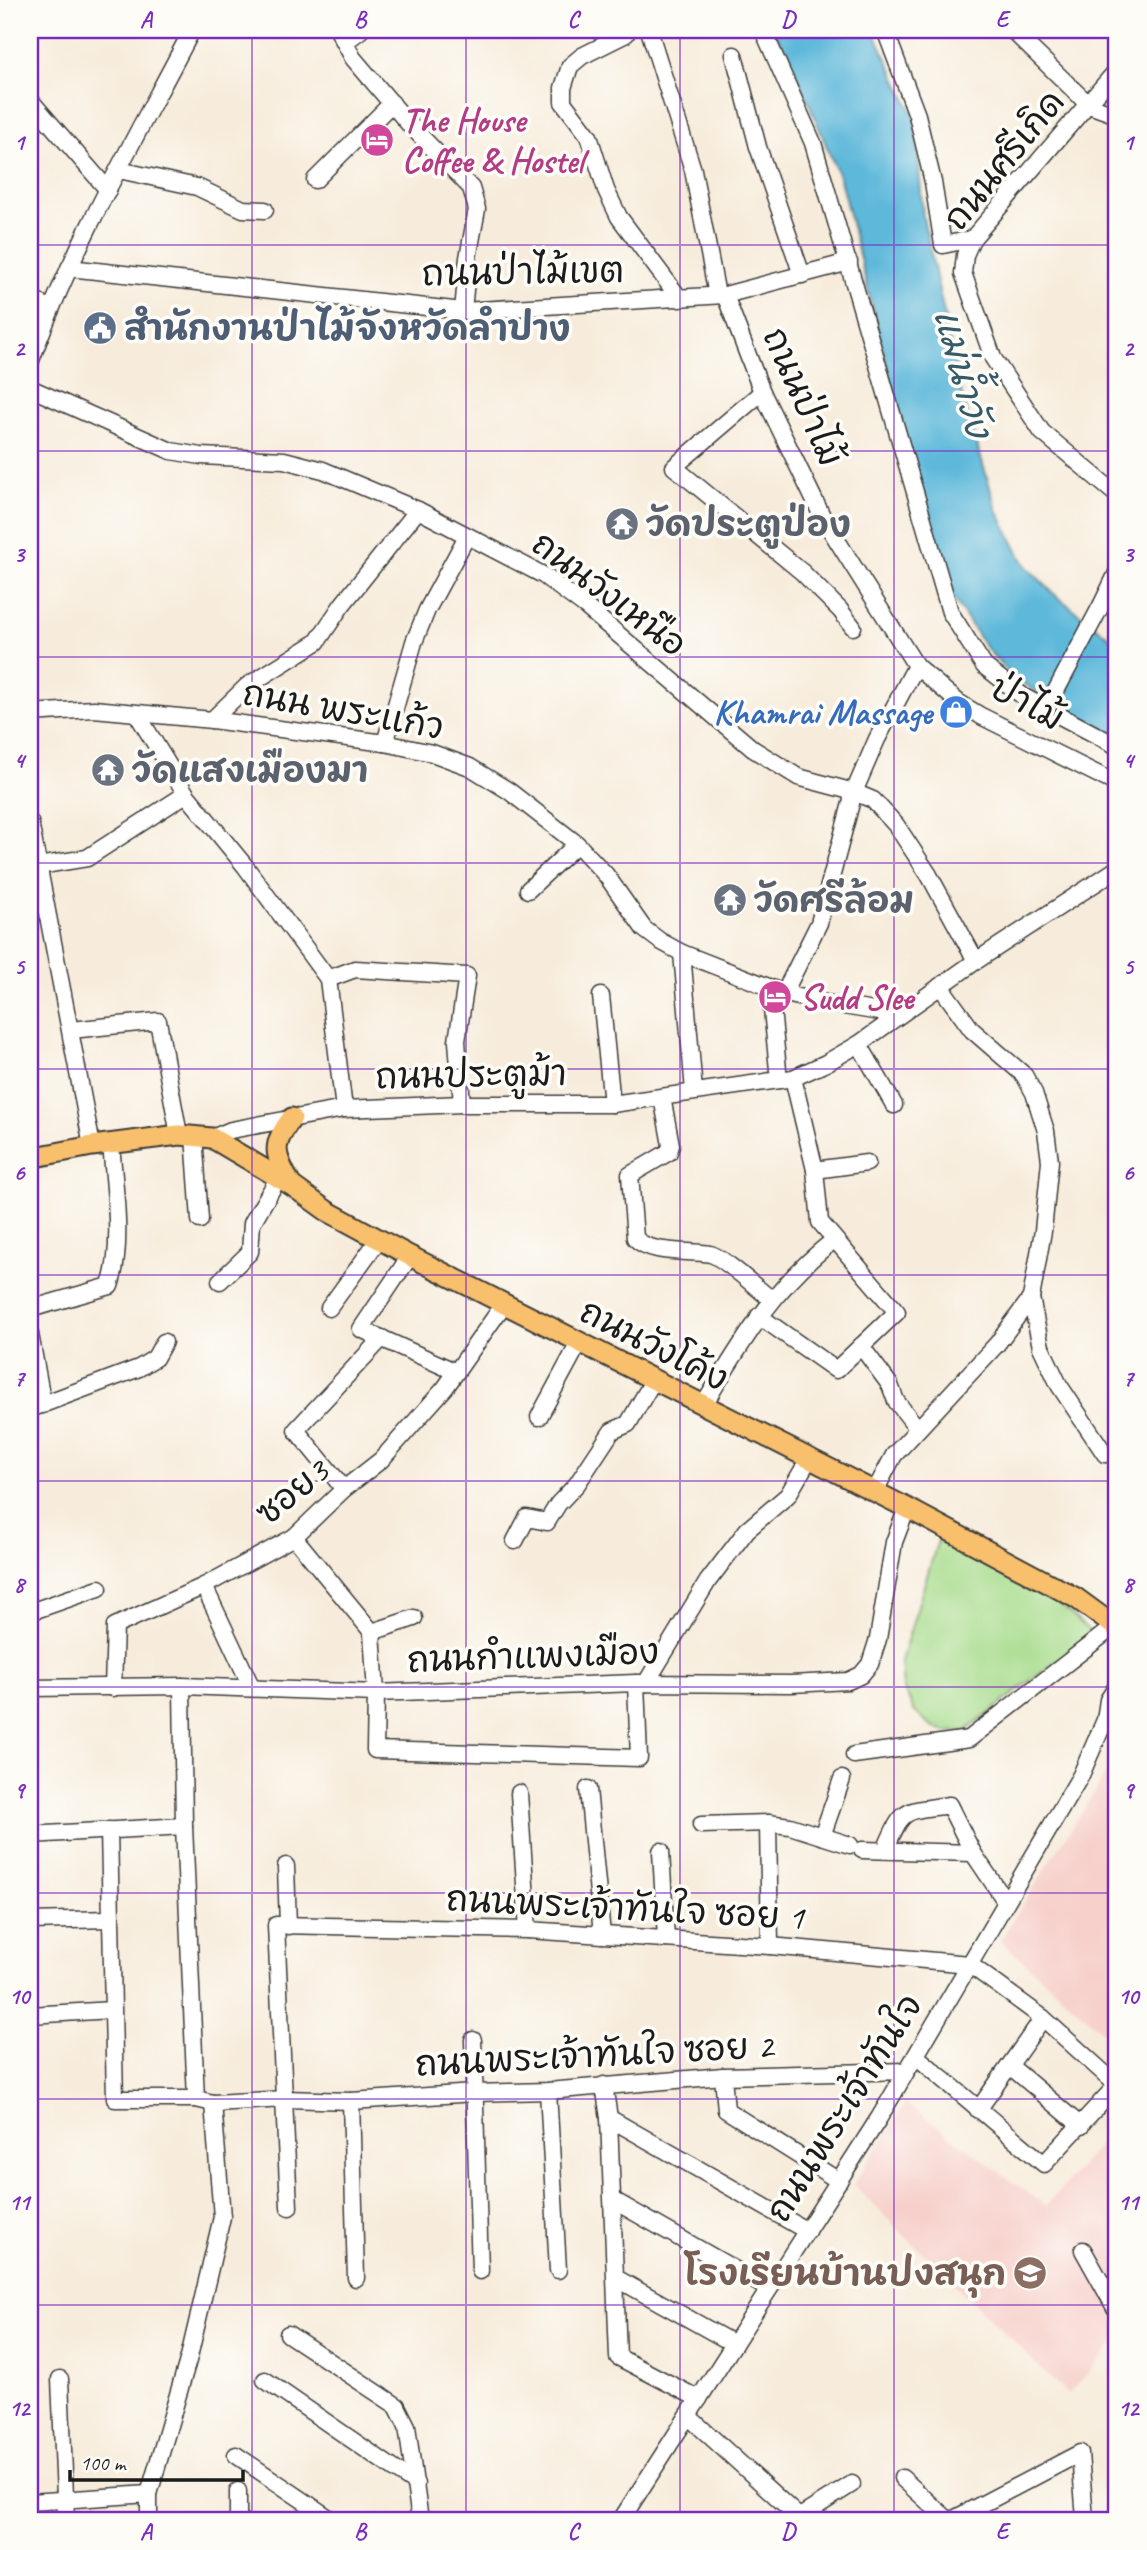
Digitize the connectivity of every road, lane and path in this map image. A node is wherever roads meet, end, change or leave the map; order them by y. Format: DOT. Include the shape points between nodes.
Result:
graph roads {
  1 [pos="192,30"];
  2 [pos="361,30"];
  3 [pos="649,30"];
  4 [pos="763,30"];
  5 [pos="885,30"];
  6 [pos="1012,30"];
  7 [pos="626,34"];
  8 [pos="342,36"];
  9 [pos="734,55"];
  10 [pos="1117,70"];
  11 [pos="30,100"];
  12 [pos="392,103"];
  13 [pos="1089,105"];
  14 [pos="1117,115"];
  15 [pos="119,170"];
  16 [pos="315,180"];
  17 [pos="108,190"];
  18 [pos="265,211"];
  19 [pos="972,239"];
  20 [pos="849,262"];
  21 [pos="69,268"];
  22 [pos="802,275"];
  23 [pos="721,295"];
  24 [pos="30,296"];
  25 [pos="680,299"];
  26 [pos="50,309"];
  27 [pos="463,312"];
  28 [pos="30,363"];
  29 [pos="30,388"];
  30 [pos="762,392"];
  31 [pos="1117,495"];
  32 [pos="418,510"];
  33 [pos="467,536"];
  34 [pos="1117,573"];
  35 [pos="853,627"];
  36 [pos="916,666"];
  37 [pos="30,713"];
  38 [pos="137,714"];
  39 [pos="212,720"];
  40 [pos="1028,741"];
  41 [pos="385,743"];
  42 [pos="1117,746"];
  43 [pos="1116,783"];
  44 [pos="854,792"];
  45 [pos="187,794"];
  46 [pos="30,822"];
  47 [pos="578,844"];
  48 [pos="38,866"];
  49 [pos="1117,869"];
  50 [pos="528,890"];
  51 [pos="682,953"];
  52 [pos="976,961"];
  53 [pos="328,979"];
  54 [pos="940,986"];
  55 [pos="777,991"];
  56 [pos="601,996"];
  57 [pos="898,1015"];
  58 [pos="71,1030"];
  59 [pos="859,1044"];
  60 [pos="786,1079"];
  61 [pos="694,1091"];
  62 [pos="662,1097"];
  63 [pos="462,1104"];
  64 [pos="612,1104"];
  65 [pos="894,1105"];
  66 [pos="344,1109"];
  67 [pos="292,1118"];
  68 [pos="195,1136"];
  69 [pos="102,1145"];
  70 [pos="30,1158"];
  71 [pos="867,1163"];
  72 [pos="815,1170"];
  73 [pos="285,1181"];
  74 [pos="200,1220"];
  75 [pos="379,1239"];
  76 [pos="834,1240"];
  77 [pos="410,1256"];
  78 [pos="220,1281"];
  79 [pos="1031,1298"];
  80 [pos="772,1300"];
  81 [pos="504,1304"];
  82 [pos="329,1308"];
  83 [pos="30,1309"];
  84 [pos="759,1316"];
  85 [pos="30,1334"];
  86 [pos="382,1338"];
  87 [pos="164,1342"];
  88 [pos="579,1343"];
  89 [pos="861,1346"];
  90 [pos="456,1371"];
  91 [pos="653,1381"];
  92 [pos="703,1406"];
  93 [pos="37,1407"];
  94 [pos="539,1417"];
  95 [pos="918,1429"];
  96 [pos="1117,1453"];
  97 [pos="810,1457"];
  98 [pos="344,1489"];
  99 [pos="875,1491"];
  100 [pos="907,1507"];
  101 [pos="294,1537"];
  102 [pos="515,1541"];
  103 [pos="204,1587"];
  104 [pos="99,1588"];
  105 [pos="30,1612"];
  106 [pos="414,1618"];
  107 [pos="372,1632"];
  108 [pos="1114,1633"];
  109 [pos="641,1683"];
  110 [pos="182,1686"];
  111 [pos="1117,1686"];
  112 [pos="30,1688"];
  113 [pos="113,1688"];
  114 [pos="252,1688"];
  115 [pos="376,1693"];
  116 [pos="1111,1715"];
  117 [pos="855,1755"];
  118 [pos="842,1779"];
  119 [pos="588,1788"];
  120 [pos="519,1793"];
  121 [pos="768,1824"];
  122 [pos="701,1825"];
  123 [pos="184,1826"];
  124 [pos="109,1830"];
  125 [pos="30,1835"];
  126 [pos="822,1836"];
  127 [pos="885,1850"];
  128 [pos="661,1851"];
  129 [pos="972,1853"];
  130 [pos="286,1866"];
  131 [pos="1006,1902"];
  132 [pos="111,1919"];
  133 [pos="30,1921"];
  134 [pos="282,1925"];
  135 [pos="528,1930"];
  136 [pos="602,1935"];
  137 [pos="667,1940"];
  138 [pos="770,1946"];
  139 [pos="970,1964"];
  140 [pos="112,2010"];
  141 [pos="30,2015"];
  142 [pos="1043,2018"];
  143 [pos="473,2040"];
  144 [pos="916,2056"];
  145 [pos="1010,2066"];
  146 [pos="906,2071"];
  147 [pos="723,2076"];
  148 [pos="604,2085"];
  149 [pos="548,2091"];
  150 [pos="475,2092"];
  151 [pos="196,2099"];
  152 [pos="285,2099"];
  153 [pos="351,2101"];
  154 [pos="213,2103"];
  155 [pos="978,2110"];
  156 [pos="608,2118"];
  157 [pos="1081,2126"];
  158 [pos="839,2180"];
  159 [pos="612,2200"];
  160 [pos="289,2207"];
  161 [pos="807,2231"];
  162 [pos="1083,2250"];
  163 [pos="558,2270"];
  164 [pos="480,2271"];
  165 [pos="356,2278"];
  166 [pos="616,2278"];
  167 [pos="769,2289"];
  168 [pos="1117,2311"];
  169 [pos="288,2334"];
  170 [pos="734,2344"];
  171 [pos="60,2379"];
  172 [pos="265,2380"];
  173 [pos="699,2399"];
  174 [pos="688,2416"];
  175 [pos="236,2455"];
  176 [pos="902,2479"];
  177 [pos="416,2484"];
  178 [pos="852,2484"];
  179 [pos="238,2491"];
  180 [pos="149,2494"];
  181 [pos="66,2499"];
  182 [pos="30,2502"];
  183 [pos="799,2519"];
  184 [pos="66,2520"];
  185 [pos="149,2520"];
  186 [pos="238,2520"];
  187 [pos="332,2520"];
  188 [pos="420,2520"];
  189 [pos="621,2520"];
  190 [pos="950,2520"];
  191 [pos="1085,2520"];
  1 -- 15 [label="street"];
  2 -- 8 [label="street"];
  3 -- 23 [label="street, ถนนป่าไม้" via="693,170"];
  4 -- 20 [label="street" via="813,143"];
  5 -- 19 [label="street" via="917,115 943,245"];
  6 -- 13 [label="street"];
  7 -- 25 [label="street" via="570,66 564,102 589,136 619,217"];
  8 -- 12 [label="street" via="354,58"];
  9 -- 22 [label="street" via="758,147"];
  10 -- 13 [label="street, ถนนศรีเกิด"];
  11 -- 17 [label="street"];
  12 -- 16 [label="street"];
  12 -- 27 [label="street" via="471,188 477,209"];
  13 -- 14 [label="street"];
  13 -- 19 [label="street, ถนนศรีเกิด"];
  15 -- 17 [label="street"];
  15 -- 18 [label="street" via="197,187 243,209"];
  17 -- 21 [label="street"];
  19 -- 31 [label="street, ถนนศรีเกิด" via="963,273 993,358 1042,432"];
  20 -- 22 [label="street, ถนนป่าไม้เขต"];
  20 -- 42 [label="street" via="950,612 984,666 1024,698"];
  21 -- 26 [label="street"];
  21 -- 27 [label="street, ถนนป่าไม้เขต"];
  22 -- 23 [label="street, ถนนป่าไม้เขต"];
  23 -- 25 [label="street, ถนนป่าไม้เขต"];
  23 -- 30 [label="street, ถนนป่าไม้"];
  24 -- 26 [label="street"];
  25 -- 27 [label="street, ถนนป่าไม้เขต"];
  26 -- 28 [label="street"];
  29 -- 32 [label="street, ถนนวังเหนือ" via="171,451 285,460 323,470"];
  30 -- 35 [label="street" via="674,467 802,572"];
  30 -- 36 [label="street, ถนนป่าไม้" via="823,517"];
  32 -- 33 [label="street, ถนนวังเหนือ"];
  32 -- 39 [label="street" via="317,642 247,686"];
  33 -- 41 [label="street" via="414,642"];
  33 -- 44 [label="street, ถนนวังเหนือ" via="543,575 586,607 753,749 798,777"];
  34 -- 40 [label="street, bridge"];
  36 -- 40 [label="street, ป่าไม้" via="958,702"];
  36 -- 44 [label="street"];
  37 -- 38 [label="street, ถนน พระแก้ว" via="94,709"];
  38 -- 39 [label="street, ถนน พระแก้ว"];
  38 -- 45 [label="street"];
  39 -- 41 [label="street, ถนน พระแก้ว"];
  40 -- 43 [label="street, ป่าไม้"];
  41 -- 47 [label="street, ถนน พระแก้ว" via="470,767"];
  44 -- 52 [label="street, ถนนวังเหนือ" via="873,800 896,825"];
  44 -- 55 [label="street" via="819,923"];
  45 -- 48 [label="street" via="87,858"];
  45 -- 53 [label="street"];
  46 -- 48 [label="street"];
  47 -- 50 [label="street"];
  47 -- 51 [label="street, ถนน พระแก้ว" via="644,929"];
  48 -- 58 [label="street"];
  49 -- 52 [label="street, ถนนประตูม้า"];
  51 -- 55 [label="street, ถนน พระแก้ว"];
  51 -- 61 [label="street"];
  52 -- 54 [label="street, ถนนประตูม้า"];
  53 -- 63 [label="street" via="355,969 467,976 457,1041"];
  53 -- 66 [label="street"];
  54 -- 57 [label="street, ถนนประตูม้า"];
  54 -- 79 [label="street" via="972,1030 1024,1075 1046,1131 1050,1161"];
  55 -- 57 [label="street, ถนน พระแก้ว"];
  55 -- 60 [label="street"];
  56 -- 64 [label="street"];
  57 -- 59 [label="street, ถนนประตูม้า"];
  58 -- 68 [label="street" via="159,1021"];
  58 -- 69 [label="street"];
  59 -- 60 [label="street, ถนนประตูม้า"];
  59 -- 65 [label="street"];
  60 -- 61 [label="street, ถนนประตูม้า"];
  60 -- 72 [label="street"];
  61 -- 62 [label="street, ถนนประตูม้า"];
  62 -- 64 [label="street, ถนนประตูม้า"];
  62 -- 80 [label="street" via="671,1145 669,1152 630,1175 635,1238 671,1251 714,1254"];
  63 -- 64 [label="street, ถนนประตูม้า"];
  63 -- 66 [label="street, ถนนประตูม้า"];
  66 -- 67 [label="street, ถนนประตูม้า"];
  67 -- 68 [label="street, ถนนประตูม้า"];
  67 -- 73 [label="main road" via="278,1136 276,1148"];
  68 -- 69 [label="main road, ถนนประตูม้า"];
  68 -- 73 [label="main road, ถนนวังโค้ง"];
  68 -- 74 [label="street"];
  69 -- 70 [label="main road, ถนนประตูม้า"];
  69 -- 83 [label="street" via="116,1232 110,1286"];
  71 -- 72 [label="street"];
  72 -- 76 [label="street" via="820,1222"];
  73 -- 75 [label="main road, ถนนวังโค้ง"];
  73 -- 78 [label="street" via="252,1223 250,1252"];
  75 -- 77 [label="main road, ถนนวังโค้ง"];
  75 -- 82 [label="street"];
  76 -- 80 [label="street" via="795,1272"];
  76 -- 89 [label="street" via="897,1312"];
  77 -- 81 [label="main road, ถนนวังโค้ง"];
  77 -- 86 [label="street" via="361,1329"];
  79 -- 95 [label="street" via="997,1344"];
  79 -- 96 [label="street" via="1041,1348 1059,1385 1105,1454"];
  80 -- 84 [label="street"];
  81 -- 88 [label="main road, ถนนวังโค้ง"];
  81 -- 90 [label="street, ซอย3"];
  84 -- 89 [label="street" via="836,1370"];
  84 -- 92 [label="street"];
  85 -- 93 [label="street"];
  86 -- 90 [label="street"];
  86 -- 98 [label="street" via="296,1430"];
  87 -- 93 [label="street" via="155,1358 139,1367"];
  88 -- 91 [label="main road, ถนนวังโค้ง"];
  88 -- 94 [label="street"];
  89 -- 95 [label="street"];
  90 -- 98 [label="street, ซอย3" via="381,1460"];
  91 -- 92 [label="main road, ถนนวังโค้ง"];
  91 -- 102 [label="street" via="628,1424 612,1431 550,1520 527,1518"];
  92 -- 97 [label="main road, ถนนวังโค้ง"];
  95 -- 99 [label="street" via="894,1455"];
  97 -- 99 [label="main road, ถนนวังโค้ง"];
  97 -- 109 [label="street" via="788,1495 747,1530 708,1581"];
  98 -- 101 [label="street, ซอย3"];
  99 -- 100 [label="main road, ถนนวังโค้ง"];
  100 -- 108 [label="main road, ถนนวังโค้ง" via="1076,1598"];
  100 -- 109 [label="street, ถนนกำแพงเมือง" via="894,1542 878,1639 862,1675 848,1681 791,1684"];
  101 -- 103 [label="street, ซอย3"];
  101 -- 107 [label="street"];
  103 -- 113 [label="street, ซอย3" via="115,1626"];
  103 -- 114 [label="street"];
  104 -- 105 [label="street"];
  106 -- 107 [label="street"];
  107 -- 115 [label="street"];
  108 -- 117 [label="street" via="969,1739"];
  109 -- 115 [label="street, ถนนกำแพงเมือง"];
  109 -- 115 [label="street" via="639,1758 375,1750"];
  110 -- 113 [label="street, ถนนกำแพงเมือง"];
  110 -- 114 [label="street, ถนนกำแพงเมือง"];
  110 -- 123 [label="street"];
  111 -- 116 [label="street, ถนนพระเจ้าทันใจ" via="1108,1700"];
  112 -- 113 [label="street, ถนนกำแพงเมือง"];
  114 -- 115 [label="street, ถนนกำแพงเมือง"];
  116 -- 131 [label="street, ถนนพระเจ้าทันใจ"];
  118 -- 126 [label="street"];
  119 -- 136 [label="street"];
  120 -- 135 [label="street"];
  121 -- 122 [label="street"];
  121 -- 126 [label="street"];
  121 -- 138 [label="street"];
  123 -- 124 [label="street"];
  123 -- 151 [label="street"];
  124 -- 125 [label="street"];
  124 -- 132 [label="street, ถนนพระเจ้าทันใจ ซอย 2"];
  126 -- 127 [label="street" via="856,1848"];
  127 -- 129 [label="street"];
  127 -- 129 [label="street" via="898,1819 909,1811 948,1805"];
  128 -- 137 [label="street"];
  129 -- 131 [label="street"];
  130 -- 134 [label="street"];
  131 -- 139 [label="street, ถนนพระเจ้าทันใจ"];
  132 -- 133 [label="street"];
  132 -- 140 [label="street, ถนนพระเจ้าทันใจ ซอย 2"];
  134 -- 135 [label="street, ถนนพระเจ้าทันใจ ซอย 1"];
  134 -- 152 [label="street"];
  135 -- 136 [label="street, ถนนพระเจ้าทันใจ ซอย 1"];
  136 -- 137 [label="street, ถนนพระเจ้าทันใจ ซอย 1"];
  137 -- 138 [label="street, ถนนพระเจ้าทันใจ ซอย 1"];
  138 -- 139 [label="street, ถนนพระเจ้าทันใจ ซอย 1"];
  139 -- 142 [label="street"];
  139 -- 144 [label="street, ถนนพระเจ้าทันใจ"];
  140 -- 141 [label="street"];
  140 -- 151 [label="street, ถนนพระเจ้าทันใจ ซอย 2" via="115,2099"];
  142 -- 145 [label="street"];
  142 -- 157 [label="street" via="1116,2085"];
  143 -- 150 [label="street"];
  144 -- 146 [label="street, ถนนพระเจ้าทันใจ"];
  144 -- 155 [label="street"];
  145 -- 155 [label="street"];
  145 -- 157 [label="street"];
  146 -- 147 [label="street, ถนนพระเจ้าทันใจ ซอย 2"];
  146 -- 158 [label="street, ถนนพระเจ้าทันใจ"];
  147 -- 148 [label="street, ถนนพระเจ้าทันใจ ซอย 2"];
  147 -- 158 [label="street" via="726,2110"];
  148 -- 149 [label="street, ถนนพระเจ้าทันใจ ซอย 2"];
  148 -- 156 [label="street"];
  149 -- 150 [label="street, ถนนพระเจ้าทันใจ ซอย 2"];
  149 -- 163 [label="street"];
  150 -- 153 [label="street, ถนนพระเจ้าทันใจ ซอย 2"];
  150 -- 164 [label="street"];
  151 -- 154 [label="street, ถนนพระเจ้าทันใจ ซอย 2"];
  152 -- 153 [label="street, ถนนพระเจ้าทันใจ ซอย 2"];
  152 -- 154 [label="street, ถนนพระเจ้าทันใจ ซอย 2"];
  152 -- 160 [label="street"];
  153 -- 165 [label="street"];
  154 -- 180 [label="street" via="222,2217 189,2357"];
  155 -- 157 [label="street" via="1044,2164"];
  156 -- 159 [label="street"];
  156 -- 161 [label="street"];
  158 -- 161 [label="street, ถนนพระเจ้าทันใจ"];
  159 -- 166 [label="street"];
  159 -- 167 [label="street"];
  161 -- 167 [label="street, ถนนพระเจ้าทันใจ"];
  162 -- 168 [label="street"];
  166 -- 170 [label="street"];
  166 -- 173 [label="street" via="618,2357"];
  167 -- 170 [label="street, ถนนพระเจ้าทันใจ"];
  169 -- 177 [label="street" via="397,2406 407,2427"];
  170 -- 173 [label="street, ถนนพระเจ้าทันใจ"];
  171 -- 181 [label="street"];
  172 -- 177 [label="street"];
  173 -- 174 [label="street, ถนนพระเจ้าทันใจ"];
  174 -- 183 [label="street"];
  174 -- 189 [label="street, ถนนพระเจ้าทันใจ"];
  175 -- 187 [label="street"];
  176 -- 190 [label="street"];
  177 -- 188 [label="street"];
  178 -- 183 [label="street"];
  179 -- 186 [label="street"];
  180 -- 181 [label="street"];
  180 -- 185 [label="street"];
  181 -- 182 [label="street"];
  181 -- 184 [label="street"];
  190 -- 191 [label="street" via="1080,2453"];
}
